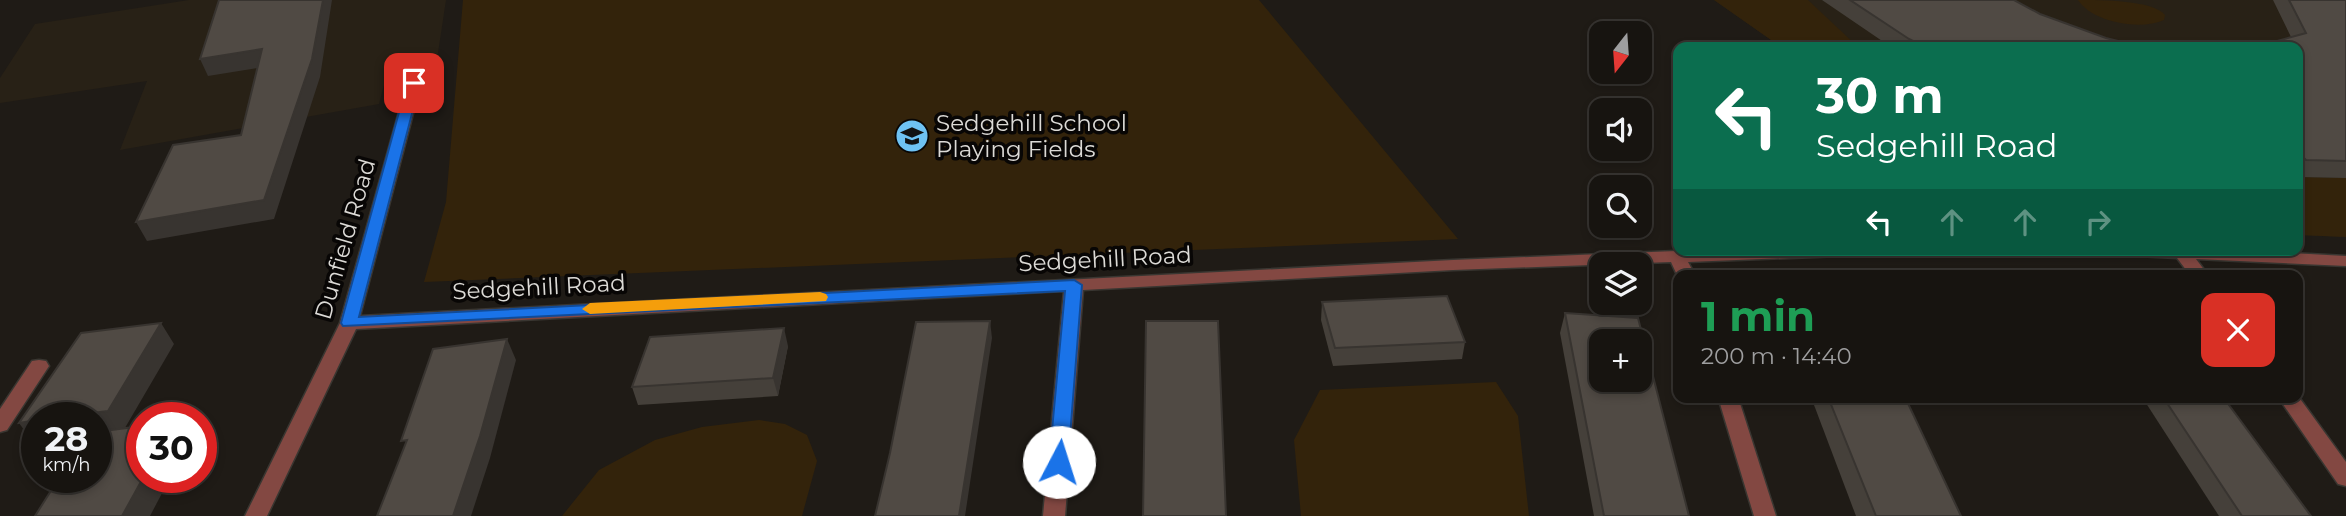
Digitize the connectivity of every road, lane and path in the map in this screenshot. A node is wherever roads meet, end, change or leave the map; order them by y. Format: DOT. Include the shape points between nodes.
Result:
graph roads {
  1 [pos="414,83"];
  2 [pos="1676,256"];
  3 [pos="2185,256"];
  4 [pos="2230,256"];
  5 [pos="2346,261"];
  6 [pos="1683,270"];
  7 [pos="2195,270"];
  8 [pos="1074,285"];
  9 [pos="349,323"];
  10 [pos="39,366"];
  11 [pos="1730,403"];
  12 [pos="2292,403"];
  13 [pos="0,425"];
  14 [pos="2346,478"];
  15 [pos="256,516"];
  16 [pos="1054,516"];
  17 [pos="1765,516"];
  1 -- 9 [label="street, Dunfield Road"];
  2 -- 6 [label="street"];
  2 -- 8 [label="street, Sedgehill Road"];
  3 -- 7 [label="street"];
  4 -- 5 [label="street"];
  8 -- 9 [label="street, Sedgehill Road"];
  8 -- 16 [label="street"];
  9 -- 15 [label="street, Dunfield Road"];
  10 -- 13 [label="street"];
  11 -- 17 [label="street"];
  12 -- 14 [label="street"];
}
